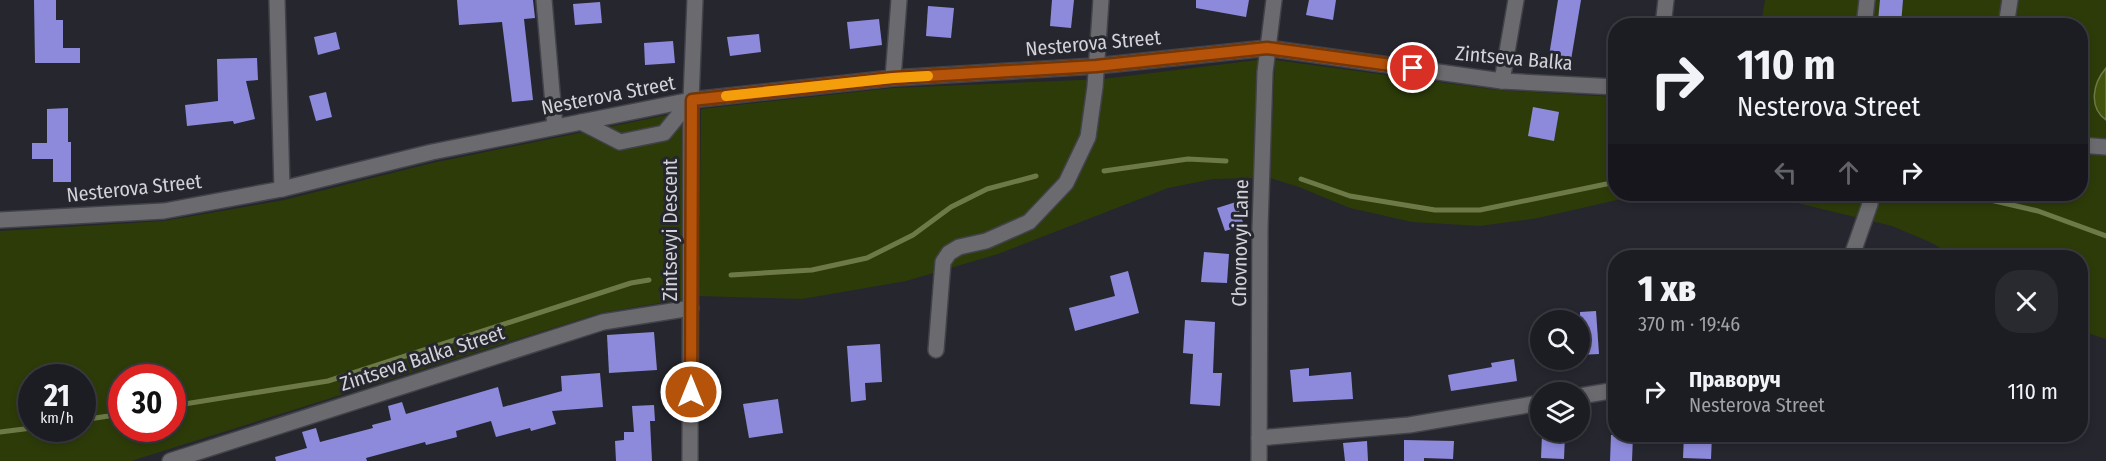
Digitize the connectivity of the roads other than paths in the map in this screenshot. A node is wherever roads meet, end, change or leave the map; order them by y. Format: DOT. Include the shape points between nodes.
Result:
graph roads {
  1 [pos="277,0"];
  2 [pos="544,0"];
  3 [pos="695,0"];
  4 [pos="899,0"];
  5 [pos="1101,0"];
  6 [pos="1274,0"];
  7 [pos="1516,0"];
  8 [pos="1666,0"];
  9 [pos="1867,0"];
  10 [pos="2010,0"];
  11 [pos="1664,18"];
  12 [pos="1865,18"];
  13 [pos="2007,18"];
  14 [pos="1267,48"];
  15 [pos="1096,66"];
  16 [pos="893,78"];
  17 [pos="1502,81"];
  18 [pos="1608,87"];
  19 [pos="692,100"];
  20 [pos="581,122"];
  21 [pos="555,127"];
  22 [pos="2088,146"];
  23 [pos="2106,147"];
  24 [pos="282,189"];
  25 [pos="1869,201"];
  26 [pos="0,220"];
  27 [pos="1854,250"];
  28 [pos="691,308"];
  29 [pos="936,350"];
  30 [pos="1608,391"];
  31 [pos="1590,394"];
  32 [pos="1530,405"];
  33 [pos="1259,438"];
  34 [pos="170,461"];
  35 [pos="690,461"];
  36 [pos="1259,461"];
  1 -- 24 [label="street"];
  2 -- 21 [label="street"];
  3 -- 19 [label="street, Zintsevyi Descent"];
  4 -- 16 [label="street"];
  5 -- 15 [label="street"];
  6 -- 14 [label="street, Chovnovyi Lane"];
  7 -- 17 [label="street"];
  8 -- 11 [label="street"];
  9 -- 12 [label="street"];
  10 -- 13 [label="street"];
  14 -- 15 [label="street, Nesterova Street"];
  14 -- 17 [label="street, Zintseva Balka"];
  14 -- 33 [label="street, Chovnovyi Lane" via="1260,228"];
  15 -- 16 [label="street, Nesterova Street"];
  15 -- 29 [label="street" via="1088,137 1066,183 1029,222 959,248 943,262"];
  16 -- 19 [label="street, Nesterova Street"];
  17 -- 18 [label="street, Zintseva Balka"];
  19 -- 20 [label="street, Nesterova Street"];
  19 -- 20 [label="street" via="664,133 620,142"];
  19 -- 28 [label="street, Zintsevyi Descent"];
  20 -- 21 [label="street, Nesterova Street"];
  21 -- 24 [label="street, Nesterova Street"];
  22 -- 23 [label="street"];
  24 -- 26 [label="street, Nesterova Street" via="164,211"];
  25 -- 27 [label="street"];
  28 -- 34 [label="street, Zintseva Balka Street" via="603,322"];
  28 -- 35 [label="street, Zintsevyi Descent"];
  30 -- 31 [label="street"];
  32 -- 33 [label="street" via="1409,425"];
  33 -- 36 [label="street, Chovnovyi Lane"];
}
